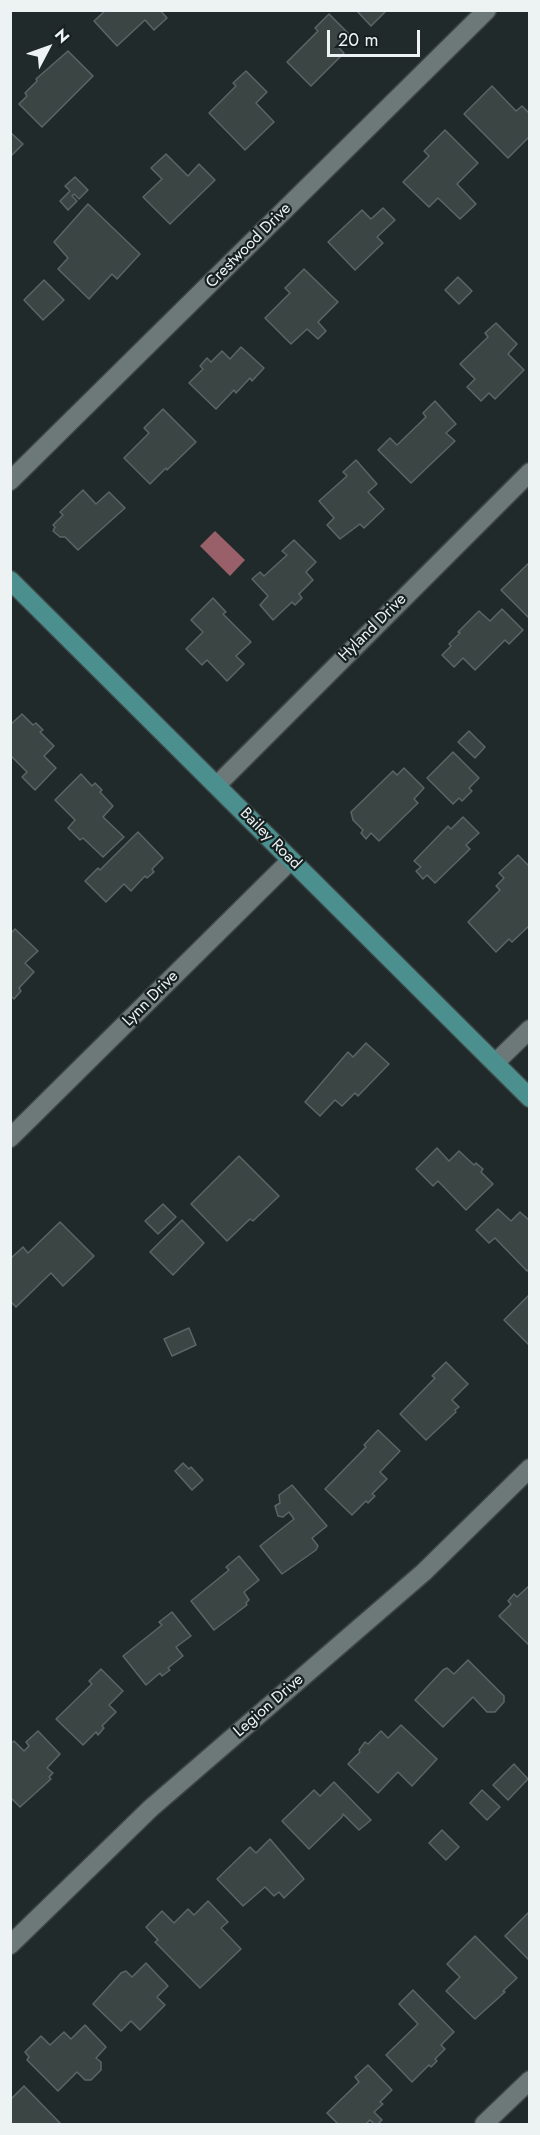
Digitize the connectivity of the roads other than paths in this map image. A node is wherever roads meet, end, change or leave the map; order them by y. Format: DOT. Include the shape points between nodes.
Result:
graph roads {
  1 [pos="487,10"];
  2 [pos="530,472"];
  3 [pos="10,481"];
  4 [pos="10,580"];
  5 [pos="217,785"];
  6 [pos="291,860"];
  7 [pos="530,1029"];
  8 [pos="495,1064"];
  9 [pos="530,1098"];
  10 [pos="10,1138"];
  11 [pos="530,1468"];
  12 [pos="10,1945"];
  13 [pos="530,2079"];
  14 [pos="484,2124"];
  1 -- 3 [label="street, Crestwood Drive"];
  2 -- 5 [label="street, Hyland Drive"];
  4 -- 5 [label="street, Bailey Road"];
  5 -- 6 [label="street, Bailey Road"];
  6 -- 8 [label="street, Bailey Road"];
  6 -- 10 [label="street, Lynn Drive"];
  7 -- 8 [label="street"];
  8 -- 9 [label="street, Bailey Road"];
  11 -- 12 [label="street, Legion Drive" via="424,1572 151,1808"];
  13 -- 14 [label="street"];
}
